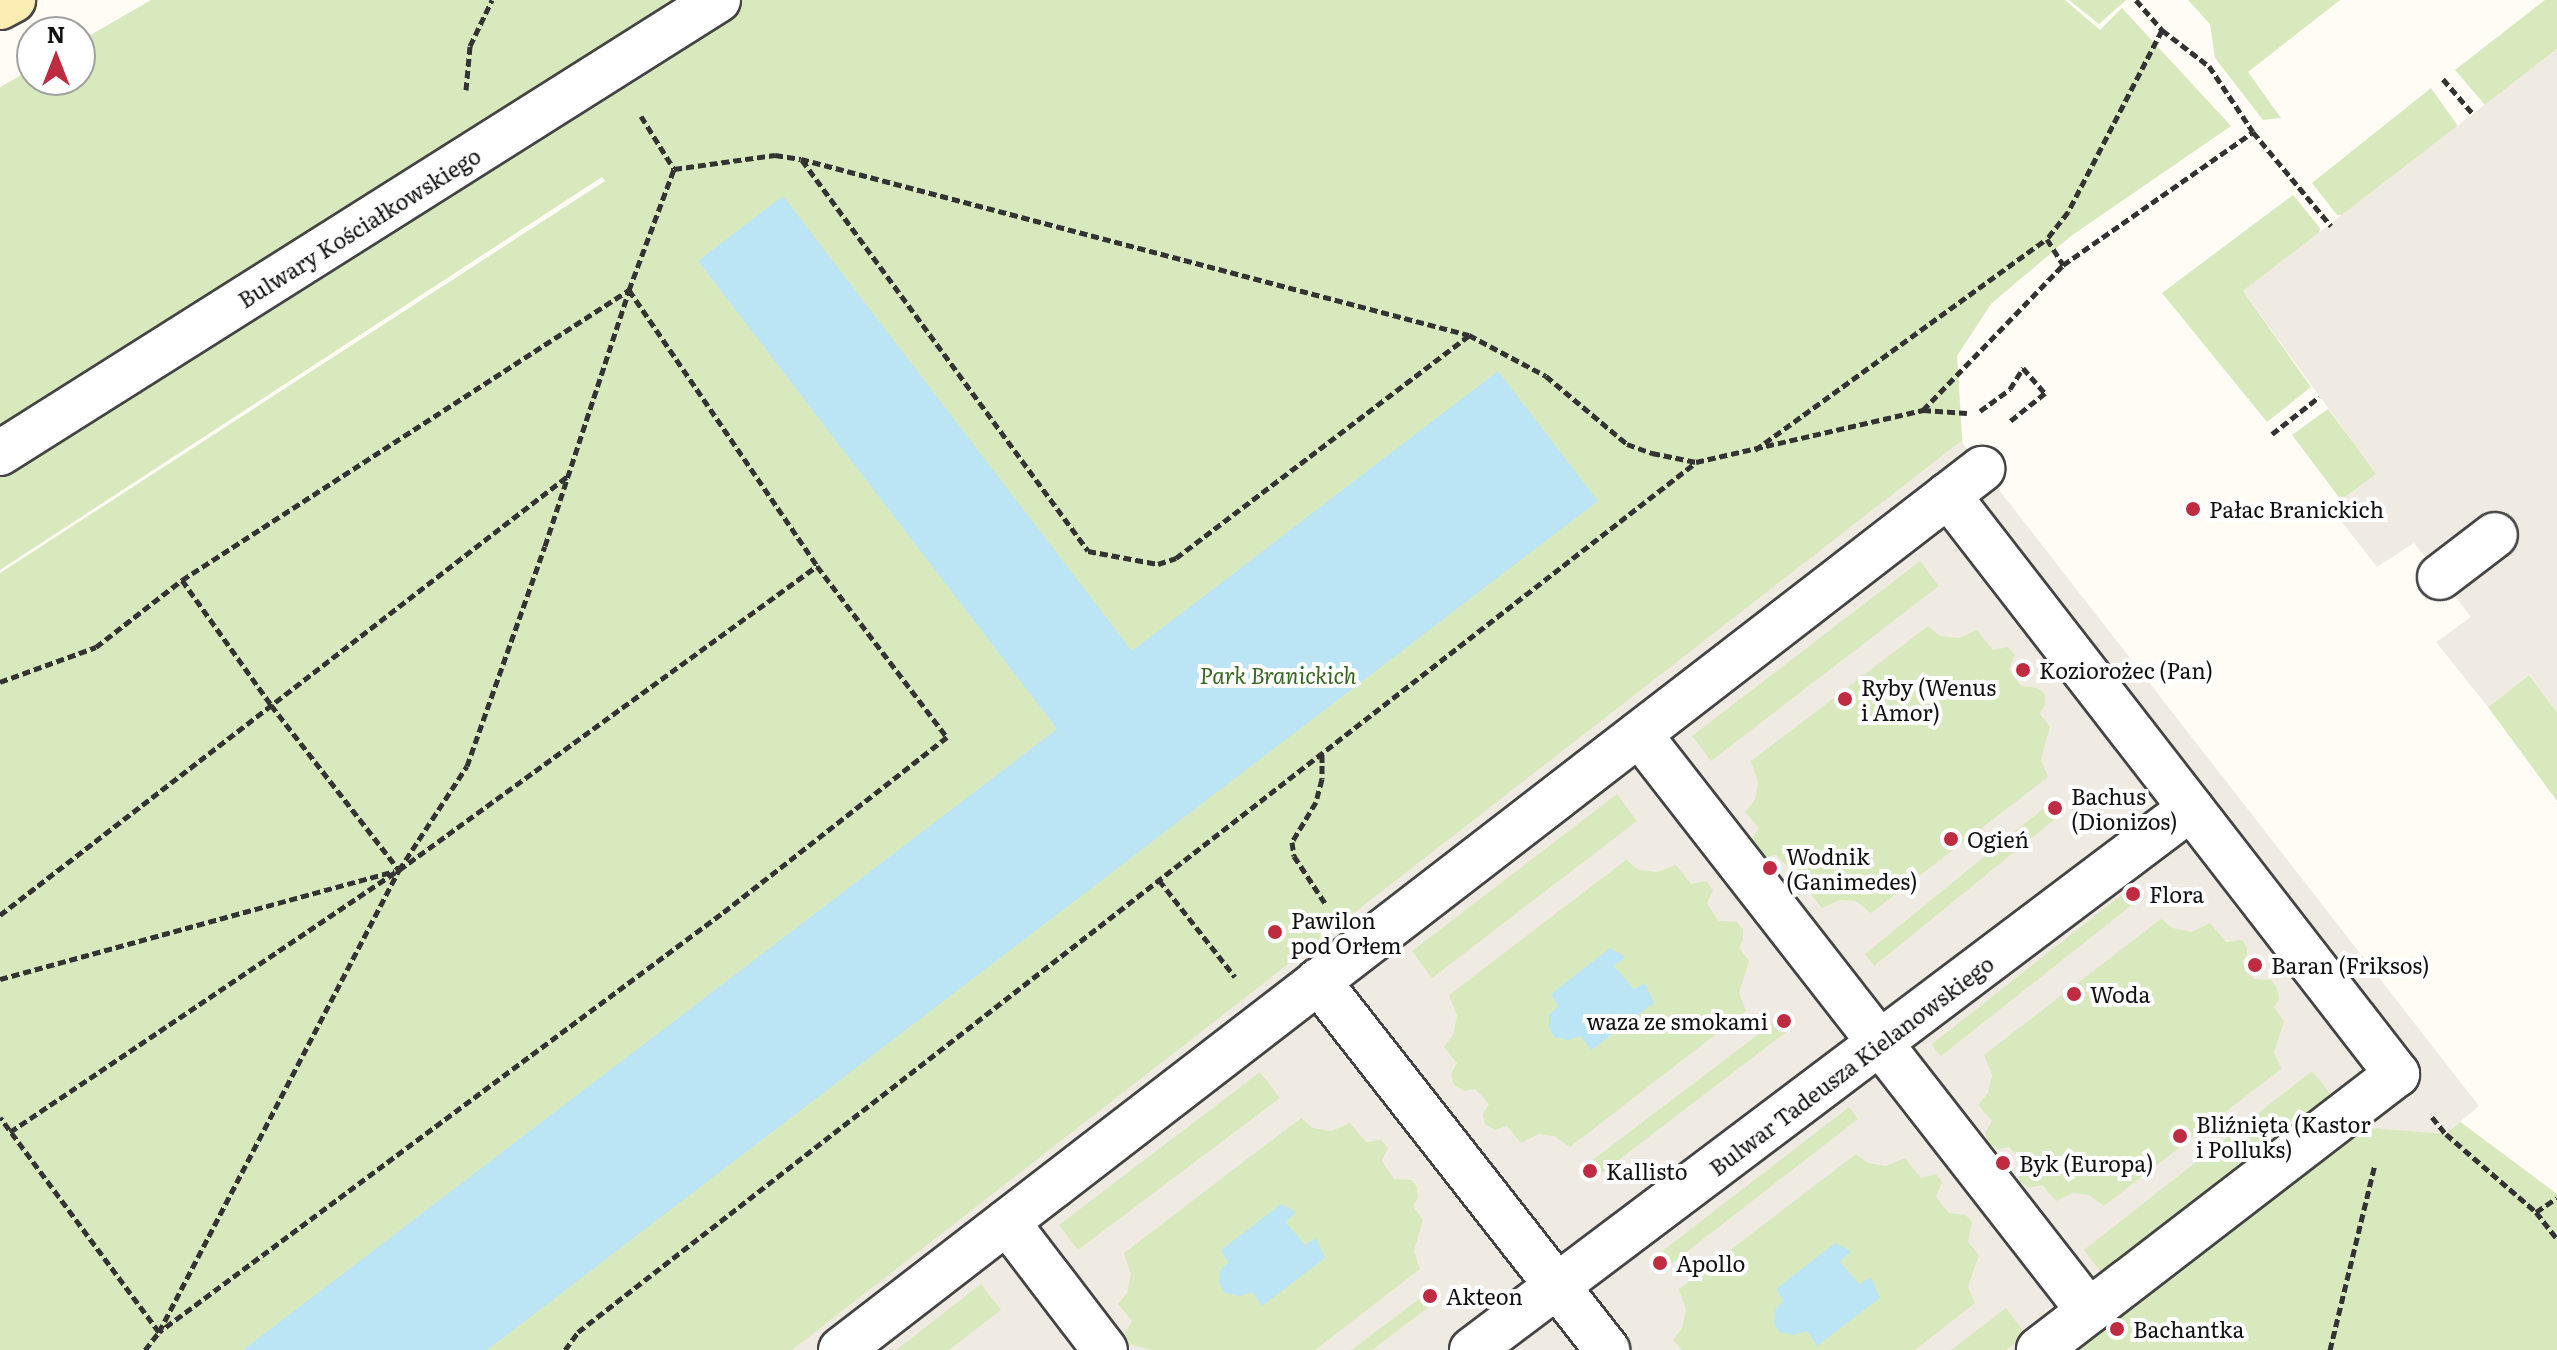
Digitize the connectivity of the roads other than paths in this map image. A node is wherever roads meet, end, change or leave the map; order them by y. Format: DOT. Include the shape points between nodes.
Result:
graph roads {
  1 [pos="13,0"];
  2 [pos="718,0"];
  3 [pos="0,7"];
  4 [pos="0,453"];
  5 [pos="1982,469"];
  6 [pos="1948,495"];
  7 [pos="2495,535"];
  8 [pos="2440,577"];
  9 [pos="1639,734"];
  10 [pos="2191,808"];
  11 [pos="1318,981"];
  12 [pos="1880,1043"];
  13 [pos="1007,1222"];
  14 [pos="1557,1286"];
  15 [pos="2089,1311"];
  16 [pos="841,1350"];
  17 [pos="1105,1350"];
  18 [pos="1472,1350"];
  19 [pos="1607,1350"];
  20 [pos="2039,1350"];
  1 -- 3 [label="main road"];
  2 -- 4 [label="street, Bulwary Kościałkowskiego"];
  5 -- 6 [label="street"];
  6 -- 9 [label="street"];
  6 -- 10 [label="street"];
  7 -- 8 [label="street"];
  9 -- 11 [label="street"];
  9 -- 12 [label="street"];
  10 -- 12 [label="street, Bulwar Tadeusza Kielanowskiego"];
  10 -- 15 [label="street" via="2397,1074"];
  11 -- 13 [label="street"];
  11 -- 14 [label="street"];
  12 -- 14 [label="street, Bulwar Tadeusza Kielanowskiego"];
  12 -- 15 [label="street"];
  13 -- 16 [label="street"];
  13 -- 17 [label="street"];
  14 -- 18 [label="street, Bulwar Tadeusza Kielanowskiego"];
  14 -- 19 [label="street"];
  15 -- 20 [label="street"];
}
